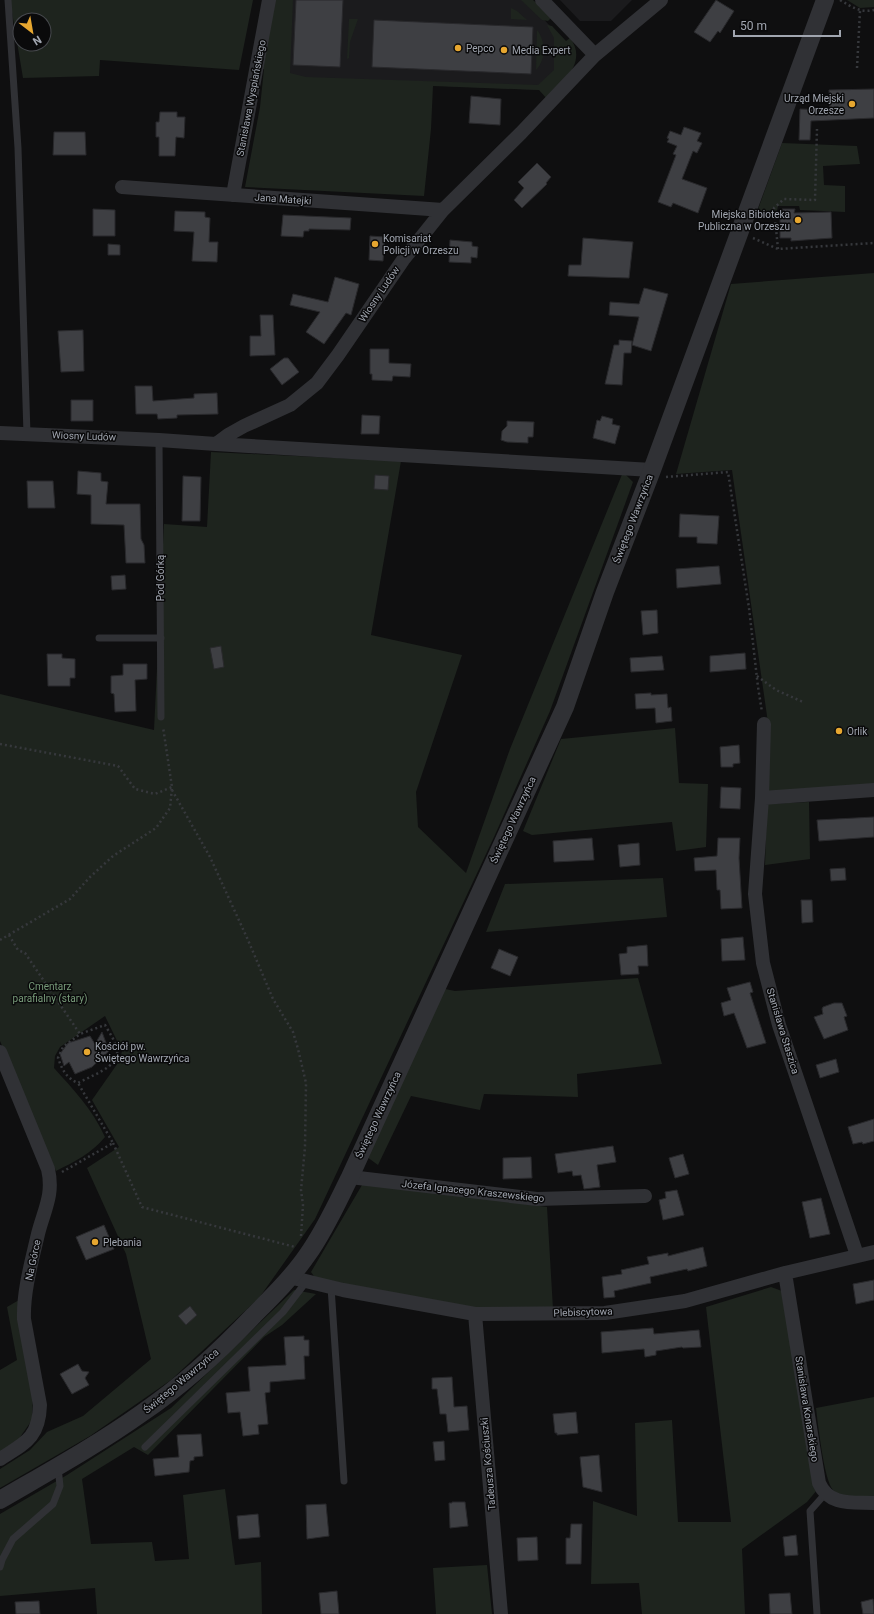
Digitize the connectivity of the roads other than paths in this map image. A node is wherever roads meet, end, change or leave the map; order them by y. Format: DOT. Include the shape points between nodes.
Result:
graph roads {
  1 [pos="8,0"];
  2 [pos="269,0"];
  3 [pos="542,0"];
  4 [pos="661,0"];
  5 [pos="825,0"];
  6 [pos="595,55"];
  7 [pos="122,187"];
  8 [pos="233,195"];
  9 [pos="443,210"];
  10 [pos="0,433"];
  11 [pos="27,434"];
  12 [pos="159,440"];
  13 [pos="216,444"];
  14 [pos="658,474"];
  15 [pos="99,638"];
  16 [pos="161,638"];
  17 [pos="162,717"];
  18 [pos="764,724"];
  19 [pos="874,790"];
  20 [pos="762,798"];
  21 [pos="0,1052"];
  22 [pos="350,1177"];
  23 [pos="645,1196"];
  24 [pos="874,1252"];
  25 [pos="858,1255"];
  26 [pos="785,1273"];
  27 [pos="298,1280"];
  28 [pos="331,1287"];
  29 [pos="475,1314"];
  30 [pos="145,1447"];
  31 [pos="0,1459"];
  32 [pos="58,1467"];
  33 [pos="344,1481"];
  34 [pos="826,1493"];
  35 [pos="0,1500"];
  36 [pos="874,1503"];
  37 [pos="0,1567"];
  38 [pos="501,1614"];
  39 [pos="817,1614"];
  1 -- 11 [label="lane" via="18,148"];
  2 -- 8 [label="street, Stanisława Wyspiańskiego"];
  3 -- 6 [label="street"];
  4 -- 6 [label="street, Wiosny Ludów"];
  5 -- 14 [label="street, Świętego Wawrzyńca" via="739,233"];
  6 -- 9 [label="street, Wiosny Ludów"];
  7 -- 8 [label="street, Jana Matejki"];
  8 -- 9 [label="street, Jana Matejki"];
  9 -- 13 [label="street, Wiosny Ludów" via="403,260 317,383 290,405 244,426"];
  10 -- 11 [label="street, Wiosny Ludów"];
  11 -- 12 [label="street, Wiosny Ludów"];
  12 -- 13 [label="street, Wiosny Ludów"];
  12 -- 16 [label="lane, Pod Górką"];
  13 -- 14 [label="street, Wiosny Ludów"];
  14 -- 22 [label="street, Świętego Wawrzyńca" via="605,592 565,707"];
  15 -- 16 [label="lane"];
  16 -- 17 [label="lane, Pod Górką"];
  18 -- 20 [label="street, Stanisława Staszica"];
  19 -- 20 [label="street"];
  20 -- 25 [label="street, Stanisława Staszica" via="755,894 763,963 779,1024"];
  21 -- 31 [label="street, Na Górce" via="50,1179 49,1197 38,1234 23,1305 40,1405 40,1419 26,1442"];
  22 -- 23 [label="street, Józefa Ignacego Kraszewskiego" via="537,1199"];
  22 -- 27 [label="street, Świętego Wawrzyńca" via="326,1227 308,1254"];
  24 -- 25 [label="street, Plebiscytowa"];
  25 -- 26 [label="street, Plebiscytowa"];
  26 -- 29 [label="street, Plebiscytowa" via="685,1301 604,1313"];
  26 -- 34 [label="street, Stanisława Konarskiego" via="819,1483"];
  27 -- 28 [label="street, Plebiscytowa"];
  27 -- 30 [label="lane" via="283,1312"];
  27 -- 32 [label="street, Świętego Wawrzyńca" via="181,1384 143,1413"];
  28 -- 29 [label="street, Plebiscytowa"];
  28 -- 33 [label="lane"];
  29 -- 38 [label="street, Tadeusza Kościuszki"];
  32 -- 35 [label="street, Świętego Wawrzyńca"];
  32 -- 37 [label="lane" via="60,1486 53,1504 13,1539"];
  34 -- 36 [label="street" via="837,1501"];
  34 -- 39 [label="lane" via="810,1511"];
}
